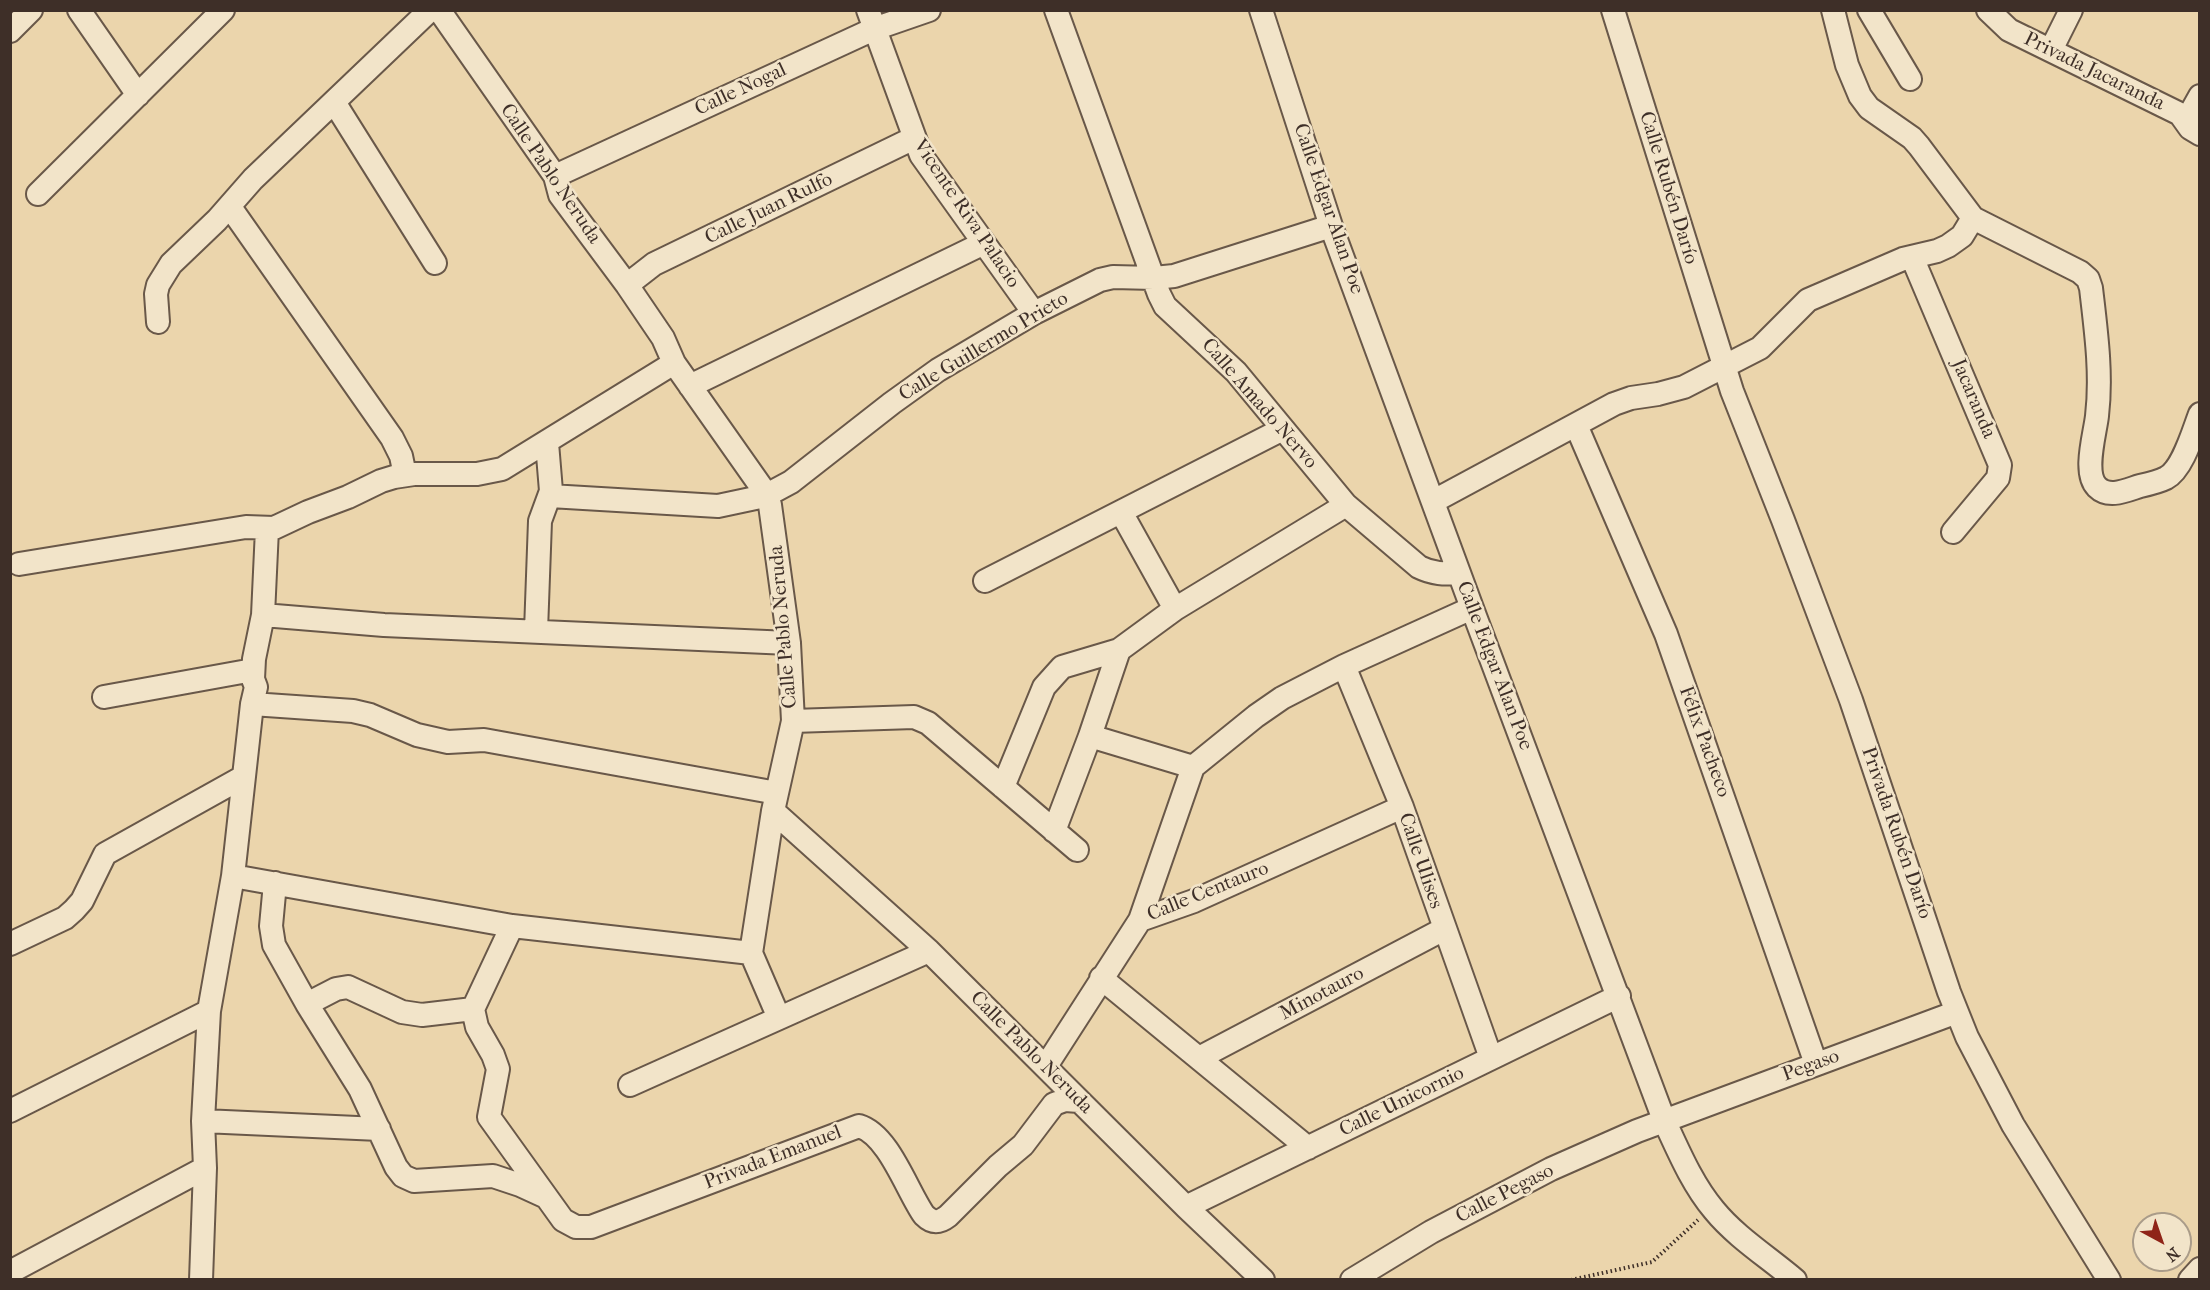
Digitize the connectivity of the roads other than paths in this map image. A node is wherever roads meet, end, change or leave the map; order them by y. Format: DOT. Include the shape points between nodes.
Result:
graph roads {
  1 [pos="31,10"];
  2 [pos="79,10"];
  3 [pos="223,10"];
  4 [pos="430,10"];
  5 [pos="439,10"];
  6 [pos="929,10"];
  7 [pos="1056,10"];
  8 [pos="1261,10"];
  9 [pos="1613,10"];
  10 [pos="1833,10"];
  11 [pos="1869,10"];
  12 [pos="1988,10"];
  13 [pos="2071,10"];
  14 [pos="871,20"];
  15 [pos="10,31"];
  16 [pos="2051,50"];
  17 [pos="1910,79"];
  18 [pos="138,95"];
  19 [pos="2199,96"];
  20 [pos="334,102"];
  21 [pos="2192,127"];
  22 [pos="914,138"];
  23 [pos="555,176"];
  24 [pos="38,194"];
  25 [pos="230,207"];
  26 [pos="1973,218"];
  27 [pos="1331,226"];
  28 [pos="984,243"];
  29 [pos="1912,257"];
  30 [pos="435,263"];
  31 [pos="1154,278"];
  32 [pos="627,285"];
  33 [pos="1034,313"];
  34 [pos="158,322"];
  35 [pos="674,363"];
  36 [pos="1724,366"];
  37 [pos="690,386"];
  38 [pos="2199,414"];
  39 [pos="1575,425"];
  40 [pos="1283,429"];
  41 [pos="547,443"];
  42 [pos="405,475"];
  43 [pos="550,496"];
  44 [pos="765,496"];
  45 [pos="1434,501"];
  46 [pos="1346,505"];
  47 [pos="1121,512"];
  48 [pos="267,529"];
  49 [pos="1953,532"];
  50 [pos="19,564"];
  51 [pos="1459,573"];
  52 [pos="985,581"];
  53 [pos="1472,608"];
  54 [pos="1174,609"];
  55 [pos="263,615"];
  56 [pos="536,631"];
  57 [pos="789,643"];
  58 [pos="1119,650"];
  59 [pos="1344,666"];
  60 [pos="253,670"];
  61 [pos="104,697"];
  62 [pos="252,704"];
  63 [pos="793,721"];
  64 [pos="1090,736"];
  65 [pos="1193,767"];
  66 [pos="243,777"];
  67 [pos="1002,787"];
  68 [pos="775,802"];
  69 [pos="1402,807"];
  70 [pos="1054,831"];
  71 [pos="1077,850"];
  72 [pos="233,876"];
  73 [pos="274,883"];
  74 [pos="1140,920"];
  75 [pos="512,926"];
  76 [pos="1444,929"];
  77 [pos="10,944"];
  78 [pos="929,951"];
  79 [pos="751,953"];
  80 [pos="1101,978"];
  81 [pos="1619,996"];
  82 [pos="308,1004"];
  83 [pos="473,1009"];
  84 [pos="209,1011"];
  85 [pos="1957,1012"];
  86 [pos="779,1018"];
  87 [pos="1199,1058"];
  88 [pos="1491,1058"];
  89 [pos="1816,1064"];
  90 [pos="1046,1066"];
  91 [pos="630,1085"];
  92 [pos="1079,1101"];
  93 [pos="10,1111"];
  94 [pos="1664,1120"];
  95 [pos="203,1121"];
  96 [pos="379,1130"];
  97 [pos="1308,1148"];
  98 [pos="205,1168"];
  99 [pos="546,1196"];
  100 [pos="1186,1208"];
  101 [pos="2199,1269"];
  102 [pos="10,1272"];
  103 [pos="201,1280"];
  104 [pos="1263,1280"];
  105 [pos="1352,1280"];
  106 [pos="1795,1280"];
  107 [pos="2109,1280"];
  108 [pos="2190,1280"];
  1 -- 15 [label="street"];
  2 -- 18 [label="street"];
  3 -- 18 [label="street"];
  4 -- 20 [label="street"];
  5 -- 23 [label="street, Calle Pablo Neruda"];
  6 -- 14 [label="street, Calle Nogal"];
  7 -- 31 [label="street, Calle Amado Nervo"];
  8 -- 27 [label="street, Calle Edgar Alan Poe"];
  9 -- 36 [label="street, Calle Rubén Darío"];
  10 -- 26 [label="street" via="1846,65 1863,102 1919,146"];
  11 -- 17 [label="street"];
  12 -- 16 [label="street, Privada Jacaranda" via="2003,26"];
  13 -- 16 [label="street"];
  14 -- 22 [label="street, Vicente Riva Palacio"];
  14 -- 23 [label="street, Calle Nogal"];
  16 -- 21 [label="street, Privada Jacaranda" via="2180,114"];
  18 -- 24 [label="street"];
  19 -- 21 [label="street"];
  20 -- 25 [label="street" via="253,179"];
  20 -- 30 [label="street"];
  22 -- 28 [label="street, Vicente Riva Palacio" via="921,154"];
  22 -- 32 [label="street, Calle Juan Rulfo" via="654,264"];
  23 -- 32 [label="street, Calle Pablo Neruda" via="560,195"];
  25 -- 34 [label="street" via="163,275 156,294"];
  25 -- 42 [label="street" via="392,438"];
  26 -- 29 [label="street" via="1956,241"];
  26 -- 38 [label="street" via="2080,272 2090,283 2099,379 2090,465 2097,487 2120,492 2172,474"];
  27 -- 31 [label="street, Calle Guillermo Prieto" via="1174,276"];
  27 -- 45 [label="street, Calle Edgar Alan Poe"];
  28 -- 33 [label="street, Vicente Riva Palacio"];
  28 -- 37 [label="street"];
  29 -- 36 [label="street" via="1808,300 1764,345"];
  29 -- 49 [label="street, Jacaranda" via="2000,465 1998,478"];
  31 -- 33 [label="street, Calle Guillermo Prieto" via="1100,280"];
  31 -- 40 [label="street, Calle Amado Nervo" via="1165,306 1236,372"];
  32 -- 35 [label="street, Calle Pablo Neruda" via="663,338"];
  33 -- 44 [label="street, Calle Guillermo Prieto" via="938,370 791,482"];
  35 -- 37 [label="street, Calle Pablo Neruda"];
  35 -- 41 [label="street"];
  36 -- 39 [label="street" via="1684,387 1624,400"];
  36 -- 85 [label="street, Privada Rubén Darío" via="1851,700"];
  37 -- 44 [label="street, Calle Pablo Neruda"];
  39 -- 45 [label="street"];
  39 -- 89 [label="street, Félix Pacheco" via="1666,634"];
  40 -- 46 [label="street, Calle Amado Nervo"];
  40 -- 47 [label="street"];
  41 -- 42 [label="street" via="513,464 490,472"];
  41 -- 43 [label="street"];
  42 -- 48 [label="street" via="381,481"];
  43 -- 44 [label="street, Calle Guillermo Prieto" via="718,506"];
  43 -- 56 [label="street" via="540,521"];
  44 -- 57 [label="street, Calle Pablo Neruda" via="774,525"];
  45 -- 51 [label="street, Calle Edgar Alan Poe"];
  46 -- 51 [label="street, Calle Amado Nervo" via="1419,567 1440,574"];
  46 -- 54 [label="street"];
  47 -- 52 [label="street"];
  47 -- 54 [label="street"];
  48 -- 50 [label="street" via="246,527"];
  48 -- 55 [label="street"];
  51 -- 53 [label="street, Calle Edgar Alan Poe"];
  53 -- 59 [label="street"];
  53 -- 81 [label="street, Calle Edgar Alan Poe"];
  54 -- 58 [label="street"];
  55 -- 56 [label="street"];
  55 -- 60 [label="street"];
  56 -- 57 [label="street"];
  57 -- 63 [label="street, Calle Pablo Neruda"];
  58 -- 64 [label="street"];
  58 -- 67 [label="street" via="1062,667 1052,677 1044,687"];
  59 -- 65 [label="street" via="1282,698"];
  59 -- 69 [label="street, Calle Ulises"];
  60 -- 61 [label="street"];
  60 -- 62 [label="street" via="256,687"];
  62 -- 66 [label="street"];
  62 -- 68 [label="street" via="353,711 448,742 484,740"];
  63 -- 67 [label="street" via="914,717 928,723"];
  63 -- 68 [label="street, Calle Pablo Neruda"];
  64 -- 65 [label="street"];
  64 -- 70 [label="street"];
  65 -- 74 [label="street"];
  66 -- 72 [label="street"];
  66 -- 77 [label="street" via="105,854 74,910"];
  67 -- 70 [label="street"];
  68 -- 78 [label="street, Calle Pablo Neruda"];
  68 -- 79 [label="street"];
  69 -- 74 [label="street, Calle Centauro" via="1194,901"];
  69 -- 76 [label="street, Calle Ulises"];
  70 -- 71 [label="street"];
  72 -- 73 [label="street"];
  72 -- 84 [label="street"];
  73 -- 75 [label="street"];
  73 -- 82 [label="street" via="274,945"];
  74 -- 80 [label="street, Calle Centauro"];
  75 -- 79 [label="street"];
  75 -- 83 [label="street"];
  76 -- 87 [label="street, Minotauro"];
  76 -- 88 [label="street, Calle Ulises"];
  78 -- 86 [label="street"];
  78 -- 90 [label="street, Calle Pablo Neruda"];
  79 -- 86 [label="street"];
  80 -- 87 [label="street"];
  80 -- 90 [label="street, Calle Centauro"];
  81 -- 88 [label="street, Calle Unicornio"];
  81 -- 94 [label="street, Calle Edgar Alan Poe"];
  82 -- 83 [label="street" via="348,987 402,1012 423,1015"];
  82 -- 96 [label="street" via="360,1089"];
  83 -- 99 [label="street, Privada Emanuel" via="477,1027 498,1069 489,1117"];
  84 -- 93 [label="street"];
  84 -- 95 [label="street"];
  85 -- 89 [label="street, Pegaso"];
  85 -- 107 [label="street, Privada Rubén Darío" via="2013,1125"];
  86 -- 91 [label="street"];
  87 -- 97 [label="street"];
  88 -- 97 [label="street, Calle Unicornio"];
  89 -- 94 [label="street, Pegaso"];
  90 -- 92 [label="street, Calle Pablo Neruda"];
  92 -- 99 [label="street, Privada Emanuel" via="1054,1104 1023,1145 938,1222 924,1215 888,1153 872,1133 859,1126 591,1227 576,1227 563,1220"];
  92 -- 100 [label="street, Calle Pablo Neruda"];
  94 -- 105 [label="street, Calle Pegaso" via="1551,1169 1431,1232"];
  94 -- 106 [label="street, Calle Edgar Alan Poe" via="1712,1207"];
  95 -- 96 [label="street"];
  95 -- 98 [label="street"];
  96 -- 99 [label="street" via="403,1176 414,1180 493,1176"];
  97 -- 100 [label="street, Calle Unicornio"];
  98 -- 102 [label="street"];
  98 -- 103 [label="street"];
  100 -- 104 [label="street, Calle Pablo Neruda"];
  101 -- 108 [label="street"];
}
